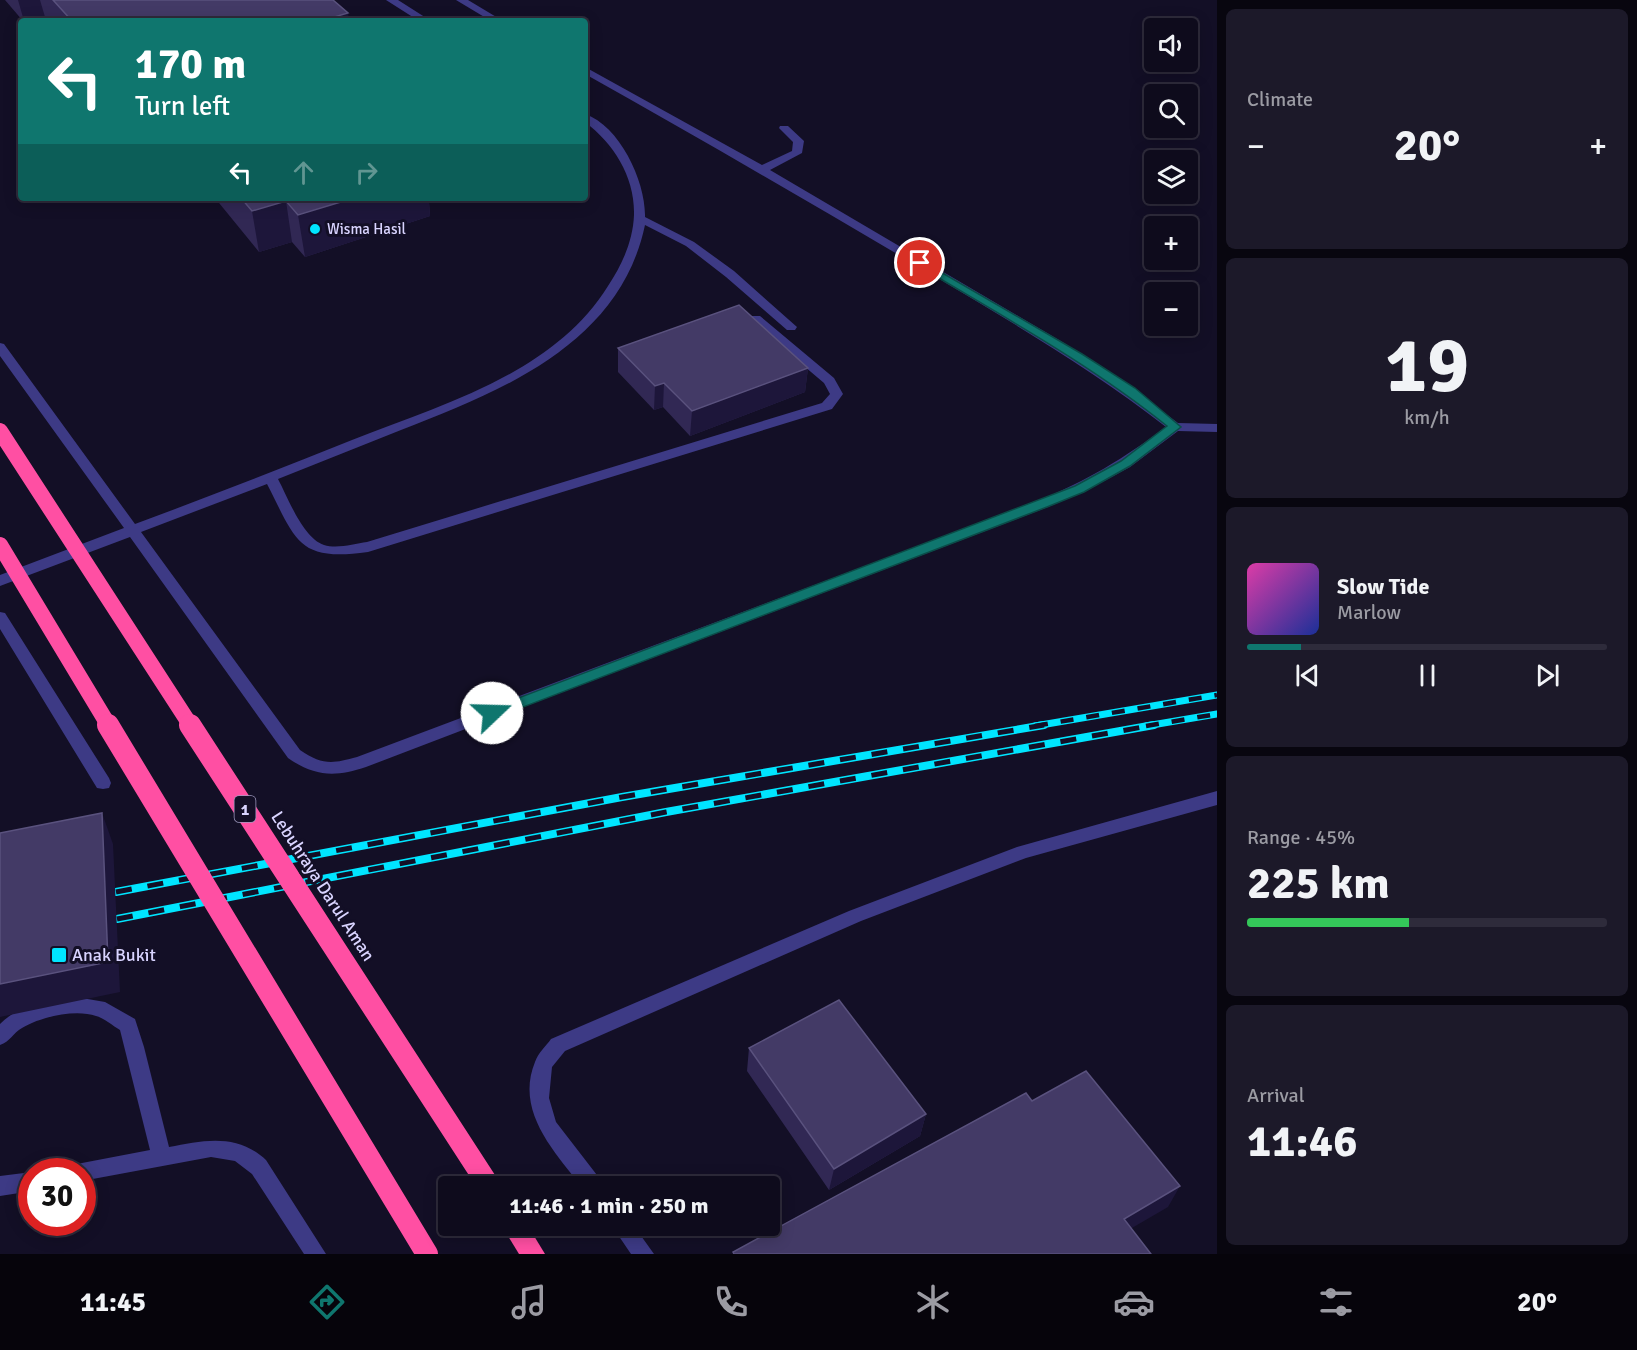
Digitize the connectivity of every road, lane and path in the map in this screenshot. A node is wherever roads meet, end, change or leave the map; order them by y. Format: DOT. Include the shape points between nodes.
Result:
graph roads {
  1 [pos="391,0"];
  2 [pos="461,0"];
  3 [pos="421,18"];
  4 [pos="493,18"];
  5 [pos="588,72"];
  6 [pos="588,119"];
  7 [pos="784,128"];
  8 [pos="763,170"];
  9 [pos="641,219"];
  10 [pos="756,319"];
  11 [pos="791,327"];
  12 [pos="0,347"];
  13 [pos="1175,427"];
  14 [pos="1217,428"];
  15 [pos="0,431"];
  16 [pos="271,478"];
  17 [pos="133,530"];
  18 [pos="0,545"];
  19 [pos="0,581"];
  20 [pos="0,617"];
  21 [pos="103,783"];
  22 [pos="1217,798"];
  23 [pos="4,1028"];
  24 [pos="162,1158"];
  25 [pos="96,1170"];
  26 [pos="483,1176"];
  27 [pos="585,1176"];
  28 [pos="18,1183"];
  29 [pos="0,1186"];
  30 [pos="521,1236"];
  31 [pos="630,1236"];
  32 [pos="316,1254"];
  33 [pos="427,1254"];
  34 [pos="533,1254"];
  35 [pos="644,1254"];
  1 -- 3 [label="street"];
  2 -- 4 [label="street"];
  5 -- 8 [label="street"];
  6 -- 9 [label="street" via="623,155 640,190"];
  7 -- 8 [label="street" via="799,141 797,153"];
  8 -- 13 [label="street" via="1077,356 1131,391"];
  9 -- 11 [label="street" via="690,244"];
  9 -- 16 [label="street" via="635,247 595,312 573,336 538,361 488,390"];
  10 -- 16 [label="street" via="829,381 837,394 826,406 350,550 313,546"];
  12 -- 17 [label="street"];
  13 -- 14 [label="street"];
  13 -- 17 [label="street" via="1125,464 1079,489 371,759 333,770 312,767 294,754"];
  15 -- 26 [label="highway, Lebuhraya Darul Aman / 1, bridge"];
  16 -- 17 [label="street"];
  17 -- 19 [label="street"];
  18 -- 33 [label="highway, bridge"];
  20 -- 21 [label="street"];
  22 -- 27 [label="street" via="1023,852 855,916 558,1045 543,1064 538,1098 548,1127"];
  23 -- 24 [label="street" via="34,1014 76,1005 99,1008 128,1025"];
  24 -- 25 [label="street"];
  24 -- 32 [label="street" via="212,1148 248,1155"];
  28 -- 29 [label="street"];
  30 -- 34 [label="highway"];
  31 -- 35 [label="street"];
}
